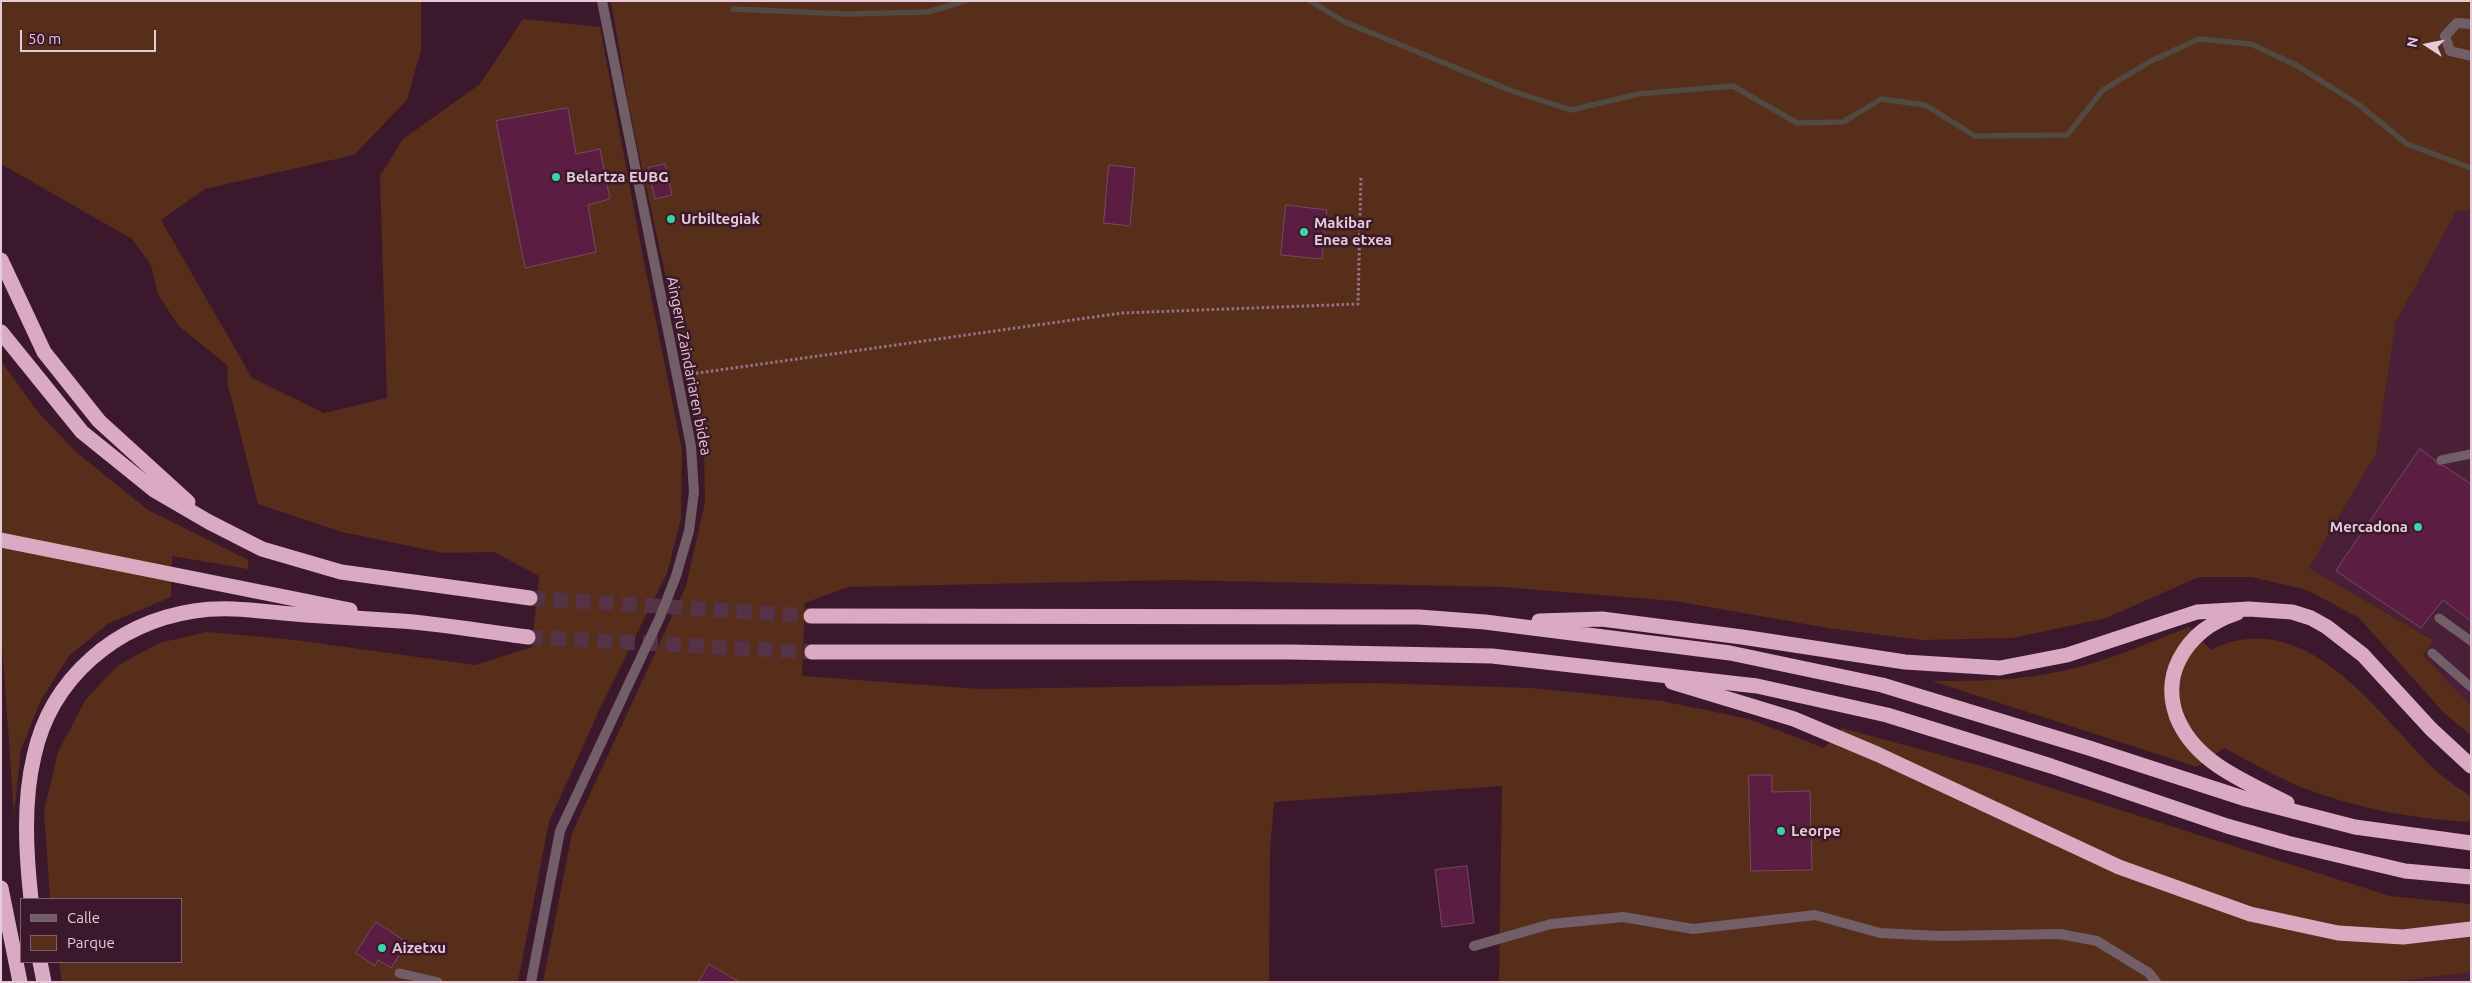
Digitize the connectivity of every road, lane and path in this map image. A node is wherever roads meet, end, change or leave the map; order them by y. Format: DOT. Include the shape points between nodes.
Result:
graph roads {
  1 [pos="602,1"];
  2 [pos="2471,24"];
  3 [pos="2471,56"];
  4 [pos="1361,176"];
  5 [pos="1,260"];
  6 [pos="1,332"];
  7 [pos="677,376"];
  8 [pos="2471,454"];
  9 [pos="2441,460"];
  10 [pos="209,522"];
  11 [pos="2,540"];
  12 [pos="530,598"];
  13 [pos="2249,609"];
  14 [pos="811,616"];
  15 [pos="2438,618"];
  16 [pos="402,621"];
  17 [pos="1485,622"];
  18 [pos="528,637"];
  19 [pos="2471,640"];
  20 [pos="812,652"];
  21 [pos="2432,652"];
  22 [pos="1647,674"];
  23 [pos="2471,687"];
  24 [pos="2471,766"];
  25 [pos="2306,814"];
  26 [pos="2471,843"];
  27 [pos="2471,877"];
  28 [pos="1,888"];
  29 [pos="31,898"];
  30 [pos="2471,929"];
  31 [pos="1474,946"];
  32 [pos="40,963"];
  33 [pos="400,973"];
  34 [pos="20,982"];
  35 [pos="44,982"];
  36 [pos="438,982"];
  37 [pos="531,982"];
  38 [pos="2156,982"];
  1 -- 7 [label="street, Aingeru Zaindariaren bidea"];
  2 -- 3 [label="street" via="2457,23 2445,36 2450,51"];
  4 -- 7 [label="path" via="1358,304 1122,313"];
  5 -- 10 [label="highway" via="44,352 99,421"];
  6 -- 10 [label="highway" via="82,432 154,490"];
  7 -- 37 [label="street, Aingeru Zaindariaren bidea" via="691,446 694,492 689,531 660,617 560,831"];
  8 -- 9 [label="lane"];
  10 -- 12 [label="highway" via="262,549 341,572"];
  11 -- 16 [label="highway"];
  13 -- 17 [label="highway" via="2197,612 2067,655 2000,668 1906,662 1602,619"];
  13 -- 24 [label="highway" via="2292,612 2327,627 2363,655 2431,729"];
  13 -- 25 [label="highway" via="2209,625 2184,649 2171,686 2173,705 2189,740 2206,756 2225,771"];
  14 -- 17 [label="highway" via="1419,618"];
  15 -- 19 [label="lane"];
  16 -- 18 [label="highway"];
  16 -- 29 [label="highway" via="234,608 195,611 141,626 106,646 69,681 41,731 28,805"];
  17 -- 25 [label="highway" via="1730,653 1882,686 2246,799"];
  20 -- 22 [label="highway" via="1290,652 1492,656"];
  21 -- 23 [label="lane"];
  22 -- 27 [label="highway" via="1757,686 1869,711 2287,843 2405,871"];
  22 -- 30 [label="highway" via="1794,719 1877,754 2119,868 2250,914 2338,933 2375,936 2402,937"];
  25 -- 26 [label="highway" via="2355,827"];
  28 -- 34 [label="highway"];
  31 -- 38 [label="street" via="1551,924 1623,917 1693,929 1815,915 1880,933 1940,936 2060,934 2088,939 2097,941 2149,973"];
  32 -- 35 [label="highway"];
  33 -- 36 [label="lane"];
}
